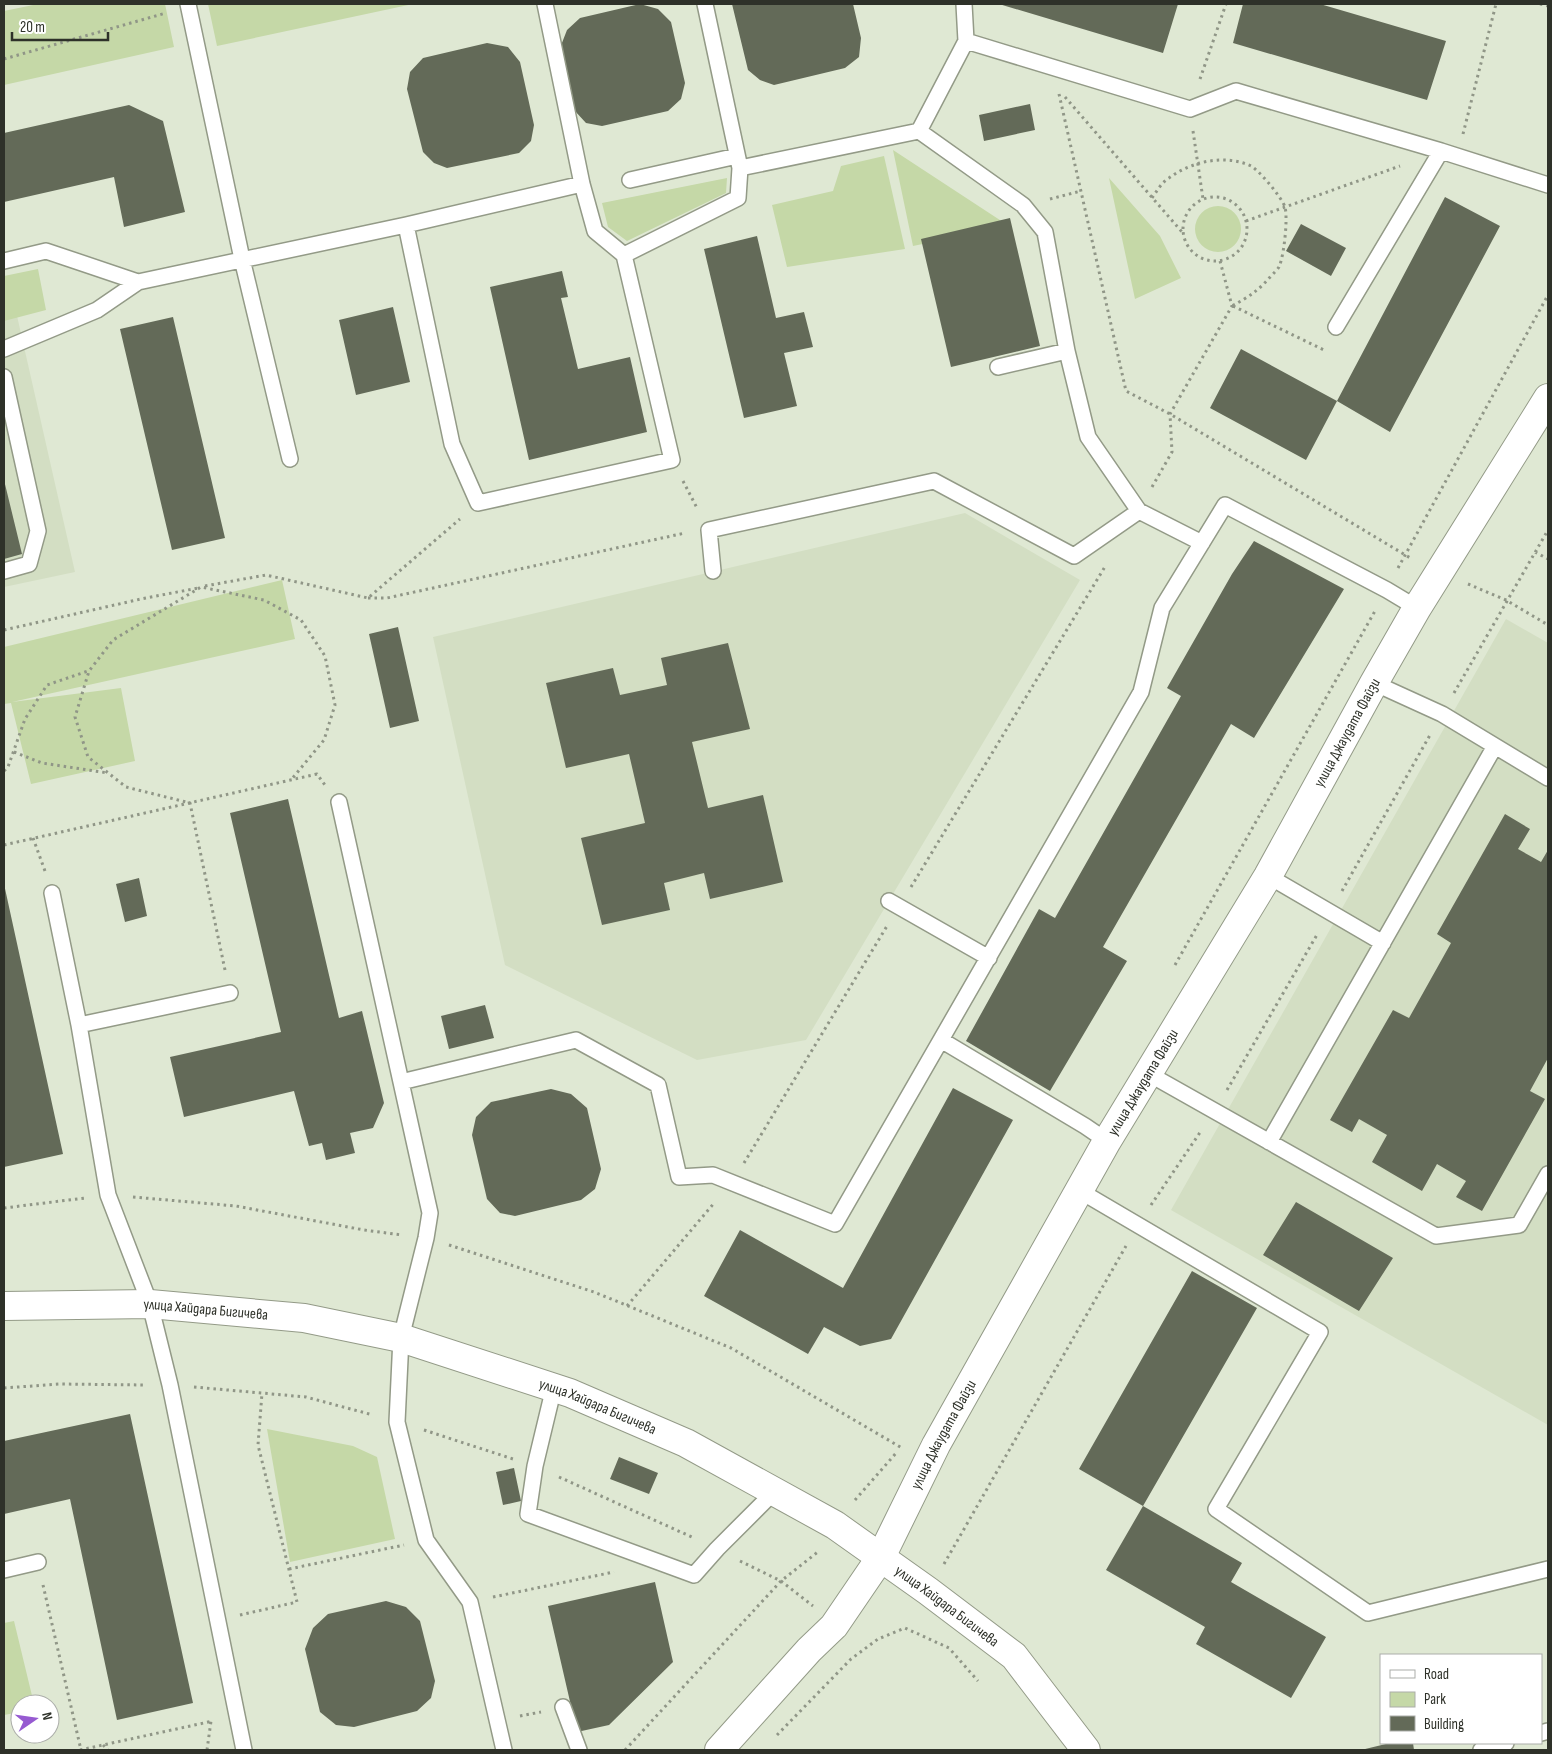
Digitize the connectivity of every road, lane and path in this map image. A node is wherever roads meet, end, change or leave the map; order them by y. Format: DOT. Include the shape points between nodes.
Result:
graph roads {
  1 [pos="545,4"];
  2 [pos="705,4"];
  3 [pos="964,4"];
  4 [pos="1226,4"];
  5 [pos="1496,4"];
  6 [pos="1540,4"];
  7 [pos="189,5"];
  8 [pos="1548,6"];
  9 [pos="966,41"];
  10 [pos="4,59"];
  11 [pos="1190,109"];
  12 [pos="919,130"];
  13 [pos="1441,151"];
  14 [pos="1457,156"];
  15 [pos="739,162"];
  16 [pos="1198,163"];
  17 [pos="630,180"];
  18 [pos="582,184"];
  19 [pos="1548,185"];
  20 [pos="1152,198"];
  21 [pos="1203,199"];
  22 [pos="1285,207"];
  23 [pos="1246,221"];
  24 [pos="406,224"];
  25 [pos="1182,233"];
  26 [pos="624,255"];
  27 [pos="242,259"];
  28 [pos="4,261"];
  29 [pos="1220,261"];
  30 [pos="138,282"];
  31 [pos="1548,295"];
  32 [pos="1232,306"];
  33 [pos="1336,327"];
  34 [pos="4,349"];
  35 [pos="1068,351"];
  36 [pos="998,367"];
  37 [pos="4,377"];
  38 [pos="1548,398"];
  39 [pos="1170,414"];
  40 [pos="290,459"];
  41 [pos="672,460"];
  42 [pos="478,503"];
  43 [pos="1139,511"];
  44 [pos="709,530"];
  45 [pos="1548,530"];
  46 [pos="1202,544"];
  47 [pos="1535,552"];
  48 [pos="1405,556"];
  49 [pos="1548,559"];
  50 [pos="1108,561"];
  51 [pos="4,571"];
  52 [pos="713,571"];
  53 [pos="1440,572"];
  54 [pos="201,587"];
  55 [pos="1386,590"];
  56 [pos="368,598"];
  57 [pos="1506,600"];
  58 [pos="1417,608"];
  59 [pos="1548,624"];
  60 [pos="4,630"];
  61 [pos="89,671"];
  62 [pos="1374,682"];
  63 [pos="1442,714"];
  64 [pos="1495,746"];
  65 [pos="14,752"];
  66 [pos="4,771"];
  67 [pos="108,773"];
  68 [pos="1548,778"];
  69 [pos="291,780"];
  70 [pos="340,802"];
  71 [pos="190,803"];
  72 [pos="34,838"];
  73 [pos="4,845"];
  74 [pos="1268,876"];
  75 [pos="52,893"];
  76 [pos="894,904"];
  77 [pos="1330,912"];
  78 [pos="1383,943"];
  79 [pos="989,958"];
  80 [pos="1172,970"];
  81 [pos="230,993"];
  82 [pos="79,1025"];
  83 [pos="941,1040"];
  84 [pos="1149,1074"];
  85 [pos="401,1082"];
  86 [pos="1214,1111"];
  87 [pos="1107,1142"];
  88 [pos="1269,1142"];
  89 [pos="1548,1174"];
  90 [pos="732,1182"];
  91 [pos="1080,1191"];
  92 [pos="108,1195"];
  93 [pos="4,1208"];
  94 [pos="1138,1225"];
  95 [pos="426,1238"];
  96 [pos="150,1304"];
  97 [pos="4,1306"];
  98 [pos="627,1306"];
  99 [pos="401,1338"];
  100 [pos="554,1387"];
  101 [pos="262,1393"];
  102 [pos="901,1447"];
  103 [pos="906,1453"];
  104 [pos="775,1491"];
  105 [pos="855,1500"];
  106 [pos="426,1540"];
  107 [pos="821,1549"];
  108 [pos="881,1557"];
  109 [pos="38,1562"];
  110 [pos="660,1562"];
  111 [pos="289,1569"];
  112 [pos="941,1569"];
  113 [pos="1548,1569"];
  114 [pos="4,1570"];
  115 [pos="470,1602"];
  116 [pos="217,1620"];
  117 [pos="978,1682"];
  118 [pos="563,1707"];
  119 [pos="237,1716"];
  120 [pos="211,1721"];
  121 [pos="498,1721"];
  122 [pos="776,1736"];
  123 [pos="1502,1744"];
  124 [pos="103,1745"];
  125 [pos="80,1750"];
  126 [pos="108,1750"];
  127 [pos="207,1750"];
  128 [pos="244,1750"];
  129 [pos="504,1750"];
  130 [pos="578,1750"];
  131 [pos="625,1750"];
  132 [pos="719,1750"];
  133 [pos="1086,1750"];
  134 [pos="1481,1750"];
  1 -- 18 [label="lane"];
  2 -- 15 [label="lane"];
  3 -- 9 [label="lane"];
  4 -- 11 [label="path"];
  5 -- 14 [label="path"];
  6 -- 8 [label="path"];
  7 -- 10 [label="path"];
  7 -- 27 [label="lane"];
  9 -- 11 [label="lane"];
  9 -- 12 [label="lane"];
  11 -- 13 [label="lane" via="1236,90"];
  11 -- 16 [label="path"];
  12 -- 15 [label="lane"];
  12 -- 35 [label="lane" via="1023,205 1045,232"];
  13 -- 14 [label="lane"];
  13 -- 22 [label="path"];
  13 -- 33 [label="lane"];
  14 -- 19 [label="lane"];
  15 -- 17 [label="lane"];
  15 -- 26 [label="lane" via="738,198"];
  16 -- 20 [label="path" via="1169,178"];
  16 -- 21 [label="path"];
  16 -- 22 [label="path" via="1215,160 1252,167"];
  18 -- 24 [label="lane"];
  18 -- 26 [label="lane" via="596,231"];
  20 -- 25 [label="path"];
  20 -- 39 [label="path" via="1058,89 1126,391"];
  21 -- 23 [label="path" via="1214,196 1234,203"];
  21 -- 25 [label="path" via="1187,212"];
  22 -- 23 [label="path"];
  22 -- 32 [label="path" via="1286,237 1278,268 1258,291"];
  23 -- 29 [label="path" via="1247,232 1241,246 1231,257"];
  24 -- 27 [label="lane"];
  24 -- 42 [label="lane" via="452,444"];
  25 -- 29 [label="path" via="1191,252 1200,258"];
  26 -- 41 [label="lane"];
  27 -- 30 [label="lane"];
  27 -- 40 [label="lane"];
  28 -- 30 [label="lane" via="46,251"];
  29 -- 32 [label="path"];
  30 -- 34 [label="lane" via="97,310"];
  31 -- 48 [label="path"];
  32 -- 33 [label="path" via="1324,350"];
  32 -- 39 [label="path"];
  35 -- 36 [label="lane"];
  35 -- 43 [label="lane" via="1088,437"];
  37 -- 51 [label="lane" via="38,531 29,564"];
  38 -- 53 [label="street, улица Джаудата Файзи"];
  39 -- 43 [label="path" via="1172,452"];
  39 -- 48 [label="path"];
  41 -- 42 [label="lane"];
  41 -- 44 [label="path"];
  42 -- 56 [label="path"];
  43 -- 44 [label="lane" via="1074,556 934,481"];
  43 -- 46 [label="lane"];
  44 -- 52 [label="lane"];
  44 -- 56 [label="path" via="387,598"];
  45 -- 47 [label="path"];
  46 -- 55 [label="lane" via="1225,505"];
  46 -- 79 [label="lane" via="1162,608 1141,692"];
  47 -- 49 [label="path"];
  47 -- 57 [label="path"];
  48 -- 53 [label="path"];
  48 -- 55 [label="path"];
  50 -- 76 [label="path"];
  53 -- 57 [label="path"];
  53 -- 58 [label="street, улица Джаудата Файзи"];
  54 -- 56 [label="path" via="266,575"];
  54 -- 60 [label="path"];
  54 -- 61 [label="path" via="113,640"];
  54 -- 69 [label="path" via="264,600 301,620 325,656 335,705 324,740"];
  55 -- 58 [label="lane"];
  55 -- 80 [label="path"];
  57 -- 59 [label="path"];
  57 -- 63 [label="path"];
  58 -- 62 [label="street, улица Джаудата Файзи"];
  61 -- 65 [label="path" via="47,685 25,719"];
  61 -- 67 [label="path" via="75,717 88,757"];
  62 -- 63 [label="lane"];
  62 -- 74 [label="street, улица Джаудата Файзи"];
  63 -- 64 [label="lane"];
  63 -- 77 [label="path"];
  64 -- 68 [label="lane"];
  64 -- 78 [label="lane"];
  65 -- 66 [label="path"];
  65 -- 67 [label="path" via="42,762"];
  67 -- 71 [label="path" via="126,787"];
  69 -- 70 [label="path" via="317,774"];
  69 -- 71 [label="path"];
  70 -- 85 [label="lane"];
  71 -- 72 [label="path"];
  71 -- 81 [label="path"];
  72 -- 73 [label="path"];
  72 -- 75 [label="path"];
  74 -- 77 [label="lane"];
  74 -- 84 [label="street, улица Джаудата Файзи"];
  75 -- 82 [label="lane"];
  76 -- 79 [label="lane"];
  76 -- 90 [label="path"];
  77 -- 78 [label="lane"];
  77 -- 86 [label="path"];
  78 -- 88 [label="lane"];
  79 -- 83 [label="lane"];
  81 -- 82 [label="lane"];
  82 -- 92 [label="lane"];
  83 -- 87 [label="lane"];
  83 -- 90 [label="lane" via="835,1224"];
  84 -- 86 [label="lane"];
  84 -- 87 [label="street, улица Джаудата Файзи"];
  85 -- 90 [label="lane" via="576,1040 658,1086 679,1177 713,1175"];
  85 -- 95 [label="lane" via="430,1213"];
  86 -- 88 [label="lane"];
  86 -- 94 [label="path"];
  87 -- 91 [label="street, улица Джаудата Файзи"];
  88 -- 89 [label="lane" via="1436,1236 1519,1225"];
  90 -- 98 [label="path"];
  91 -- 94 [label="lane"];
  91 -- 108 [label="street, улица Джаудата Файзи" via="936,1445"];
  92 -- 93 [label="path"];
  92 -- 95 [label="path" via="236,1206"];
  92 -- 96 [label="lane"];
  94 -- 112 [label="path"];
  94 -- 113 [label="lane" via="1320,1332 1216,1509 1368,1613"];
  95 -- 98 [label="path" via="594,1292"];
  95 -- 99 [label="lane"];
  96 -- 97 [label="street, улица Хайдара Бигичева"];
  96 -- 99 [label="street, улица Хайдара Бигичева" via="304,1318"];
  96 -- 116 [label="lane" via="170,1385"];
  98 -- 102 [label="path" via="731,1348"];
  99 -- 100 [label="street, улица Хайдара Бигичева"];
  99 -- 106 [label="lane" via="397,1422"];
  100 -- 104 [label="street, улица Хайдара Бигичева" via="686,1443"];
  100 -- 110 [label="lane" via="535,1466 528,1514"];
  101 -- 111 [label="path" via="258,1445"];
  102 -- 103 [label="path"];
  102 -- 105 [label="path"];
  104 -- 108 [label="street, улица Хайдара Бигичева" via="835,1525"];
  104 -- 110 [label="lane" via="694,1575"];
  106 -- 111 [label="path"];
  106 -- 115 [label="lane"];
  107 -- 131 [label="path" via="781,1581"];
  108 -- 132 [label="street, улица Джаудата Файзи" via="834,1626"];
  108 -- 133 [label="street, улица Хайдара Бигичева" via="1014,1656"];
  109 -- 114 [label="lane"];
  109 -- 125 [label="path"];
  110 -- 115 [label="path"];
  111 -- 116 [label="path" via="297,1602"];
  115 -- 121 [label="lane"];
  116 -- 119 [label="lane"];
  117 -- 122 [label="path" via="949,1648 905,1628 878,1639 851,1660"];
  118 -- 121 [label="path"];
  118 -- 130 [label="lane"];
  119 -- 120 [label="path"];
  119 -- 128 [label="lane"];
  120 -- 124 [label="path"];
  120 -- 127 [label="path"];
  121 -- 129 [label="lane"];
  123 -- 134 [label="lane"];
  124 -- 125 [label="path"];
  124 -- 126 [label="path"];
}
